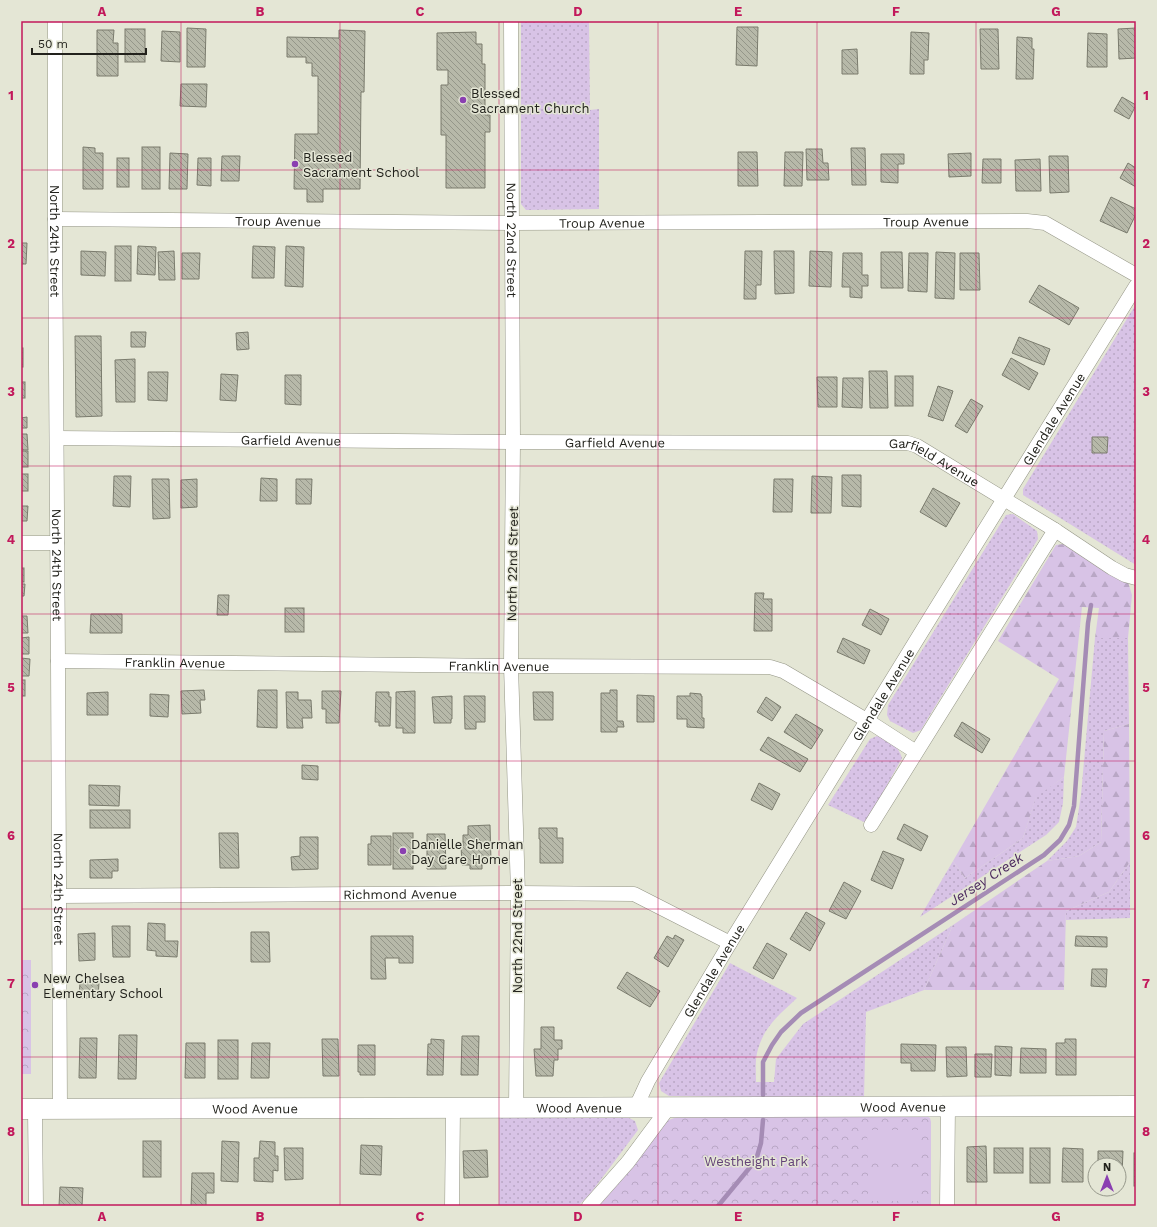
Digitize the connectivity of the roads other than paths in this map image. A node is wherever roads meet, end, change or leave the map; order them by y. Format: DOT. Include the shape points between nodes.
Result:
graph roads {
  1 [pos="55,21"];
  2 [pos="511,21"];
  3 [pos="55,219"];
  4 [pos="512,222"];
  5 [pos="1136,275"];
  6 [pos="1136,286"];
  7 [pos="57,438"];
  8 [pos="513,442"];
  9 [pos="1004,500"];
  10 [pos="1055,530"];
  11 [pos="21,543"];
  12 [pos="57,543"];
  13 [pos="1136,578"];
  14 [pos="58,661"];
  15 [pos="511,666"];
  16 [pos="868,721"];
  17 [pos="916,752"];
  18 [pos="871,825"];
  19 [pos="518,893"];
  20 [pos="58,896"];
  21 [pos="730,943"];
  22 [pos="948,1106"];
  23 [pos="1136,1106"];
  24 [pos="636,1107"];
  25 [pos="668,1107"];
  26 [pos="453,1108"];
  27 [pos="516,1108"];
  28 [pos="28,1109"];
  29 [pos="60,1109"];
  30 [pos="36,1206"];
  31 [pos="452,1206"];
  32 [pos="589,1206"];
  33 [pos="947,1206"];
  1 -- 3 [label="street, North 24th Street"];
  2 -- 4 [label="street, North 22nd Street"];
  3 -- 4 [label="street, Troup Avenue"];
  3 -- 7 [label="street, North 24th Street"];
  4 -- 5 [label="street, Troup Avenue" via="1027,221 1044,223"];
  4 -- 8 [label="street, North 22nd Street"];
  6 -- 9 [label="street, Glendale Avenue"];
  7 -- 8 [label="street, Garfield Avenue"];
  7 -- 12 [label="street, North 24th Street"];
  8 -- 9 [label="street, Garfield Avenue" via="908,443 917,446"];
  8 -- 15 [label="street, North 22nd Street"];
  9 -- 10 [label="street, Garfield Avenue"];
  9 -- 16 [label="street, Glendale Avenue"];
  10 -- 13 [label="street, Garfield Avenue" via="1112,568"];
  10 -- 17 [label="street"];
  11 -- 12 [label="street"];
  12 -- 14 [label="street, North 24th Street"];
  14 -- 15 [label="street, Franklin Avenue"];
  14 -- 20 [label="street, North 24th Street"];
  15 -- 16 [label="street, Franklin Avenue" via="770,667 783,670"];
  15 -- 19 [label="street, North 22nd Street"];
  16 -- 17 [label="street, Franklin Avenue"];
  16 -- 21 [label="street, Glendale Avenue"];
  17 -- 18 [label="street"];
  19 -- 20 [label="street, Richmond Avenue"];
  19 -- 21 [label="street, Richmond Avenue" via="634,894"];
  19 -- 27 [label="street, North 22nd Street"];
  20 -- 29 [label="street, North 24th Street"];
  21 -- 24 [label="street, Glendale Avenue" via="648,1081"];
  22 -- 23 [label="street, Wood Avenue"];
  22 -- 25 [label="street, Wood Avenue"];
  22 -- 33 [label="street"];
  24 -- 25 [label="street, Wood Avenue"];
  24 -- 27 [label="street, Wood Avenue"];
  25 -- 32 [label="street" via="628,1162"];
  26 -- 27 [label="street, Wood Avenue"];
  26 -- 29 [label="street, Wood Avenue"];
  26 -- 31 [label="street"];
  28 -- 29 [label="street, Wood Avenue"];
  28 -- 30 [label="street"];
}
